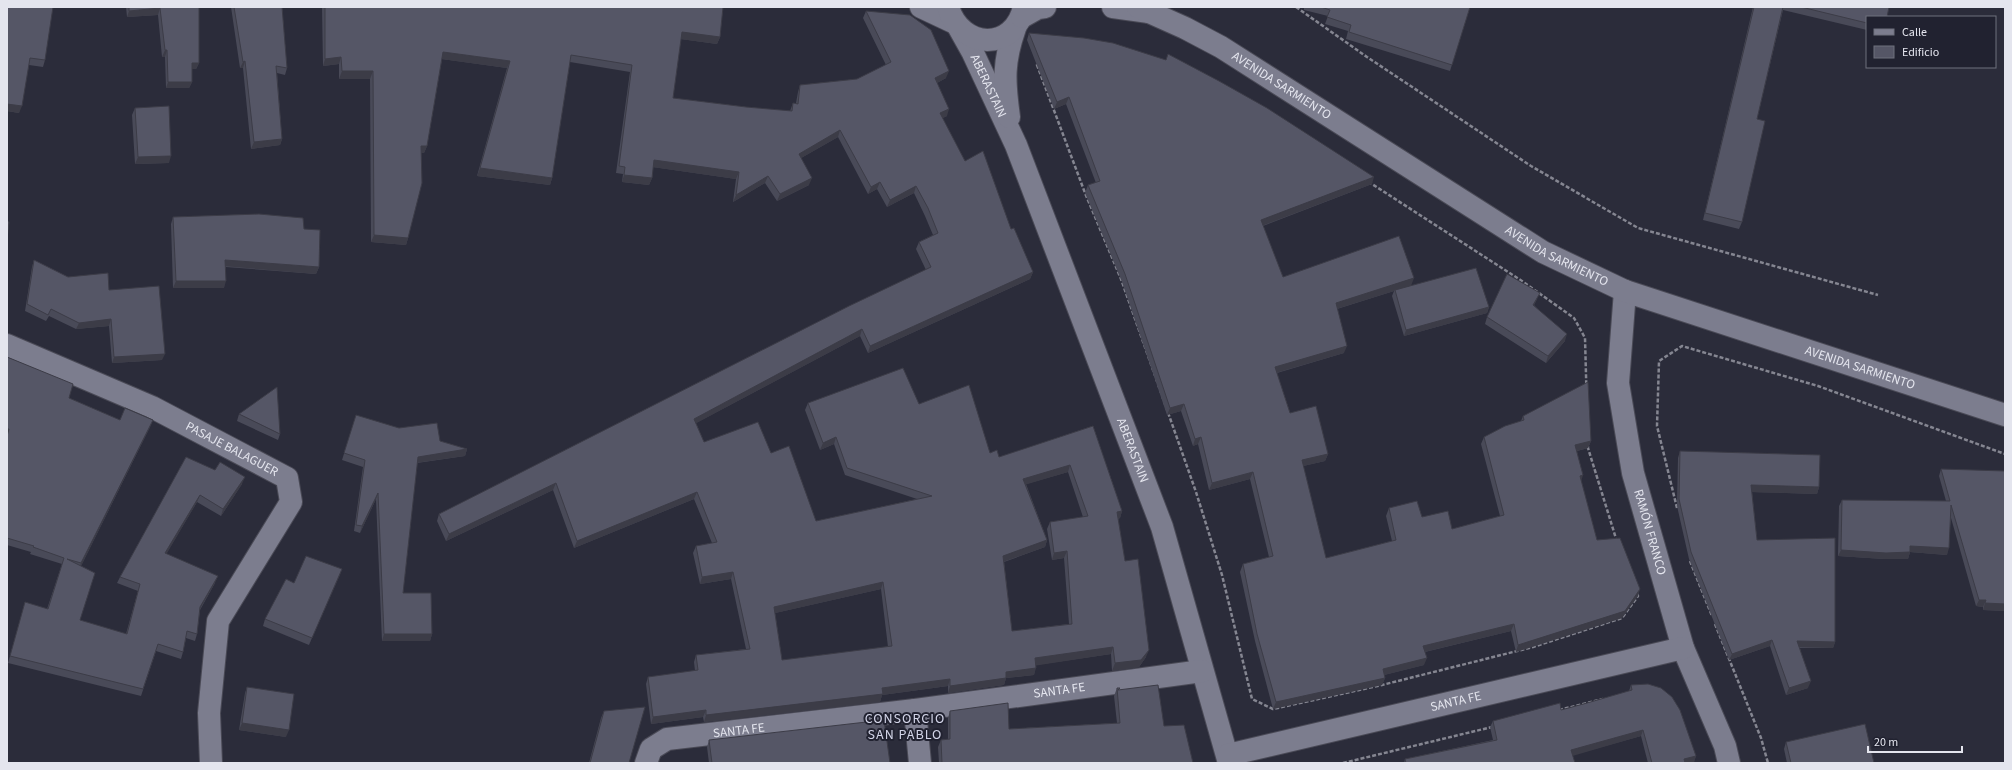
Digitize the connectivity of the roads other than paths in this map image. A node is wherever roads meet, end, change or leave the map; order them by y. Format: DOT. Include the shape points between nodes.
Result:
graph roads {
  1 [pos="922,7"];
  2 [pos="1045,7"];
  3 [pos="1113,7"];
  4 [pos="1143,10"];
  5 [pos="1020,17"];
  6 [pos="954,19"];
  7 [pos="1016,145"];
  8 [pos="1625,291"];
  9 [pos="7,345"];
  10 [pos="2005,415"];
  11 [pos="1683,648"];
  12 [pos="1202,671"];
  13 [pos="916,710"];
  14 [pos="1229,759"];
  15 [pos="211,763"];
  16 [pos="646,763"];
  17 [pos="920,763"];
  18 [pos="1729,763"];
  1 -- 6 [label="street"];
  2 -- 5 [label="street"];
  3 -- 4 [label="street, AVENIDA SARMIENTO"];
  4 -- 8 [label="street, AVENIDA SARMIENTO" via="1221,47 1542,252"];
  5 -- 6 [label="street" via="1005,36 993,40 980,40 969,36"];
  5 -- 7 [label="street, ABERASTAIN" via="1007,50 1005,75 1009,117"];
  6 -- 7 [label="street, ABERASTAIN" via="973,53"];
  7 -- 12 [label="street, ABERASTAIN" via="1162,527"];
  8 -- 10 [label="street, AVENIDA SARMIENTO"];
  8 -- 11 [label="street, RAMÓN FRANCO" via="1618,383 1633,473"];
  9 -- 15 [label="street, PASAJE BALAGUER" via="152,407 287,478 291,502 218,621 209,713"];
  11 -- 14 [label="street, SANTA FE"];
  11 -- 18 [label="street, RAMÓN FRANCO" via="1725,746"];
  12 -- 13 [label="street, SANTA FE"];
  12 -- 14 [label="street, ABERASTAIN"];
  13 -- 16 [label="street, SANTA FE" via="667,739 651,750"];
  13 -- 17 [label="street"];
}
